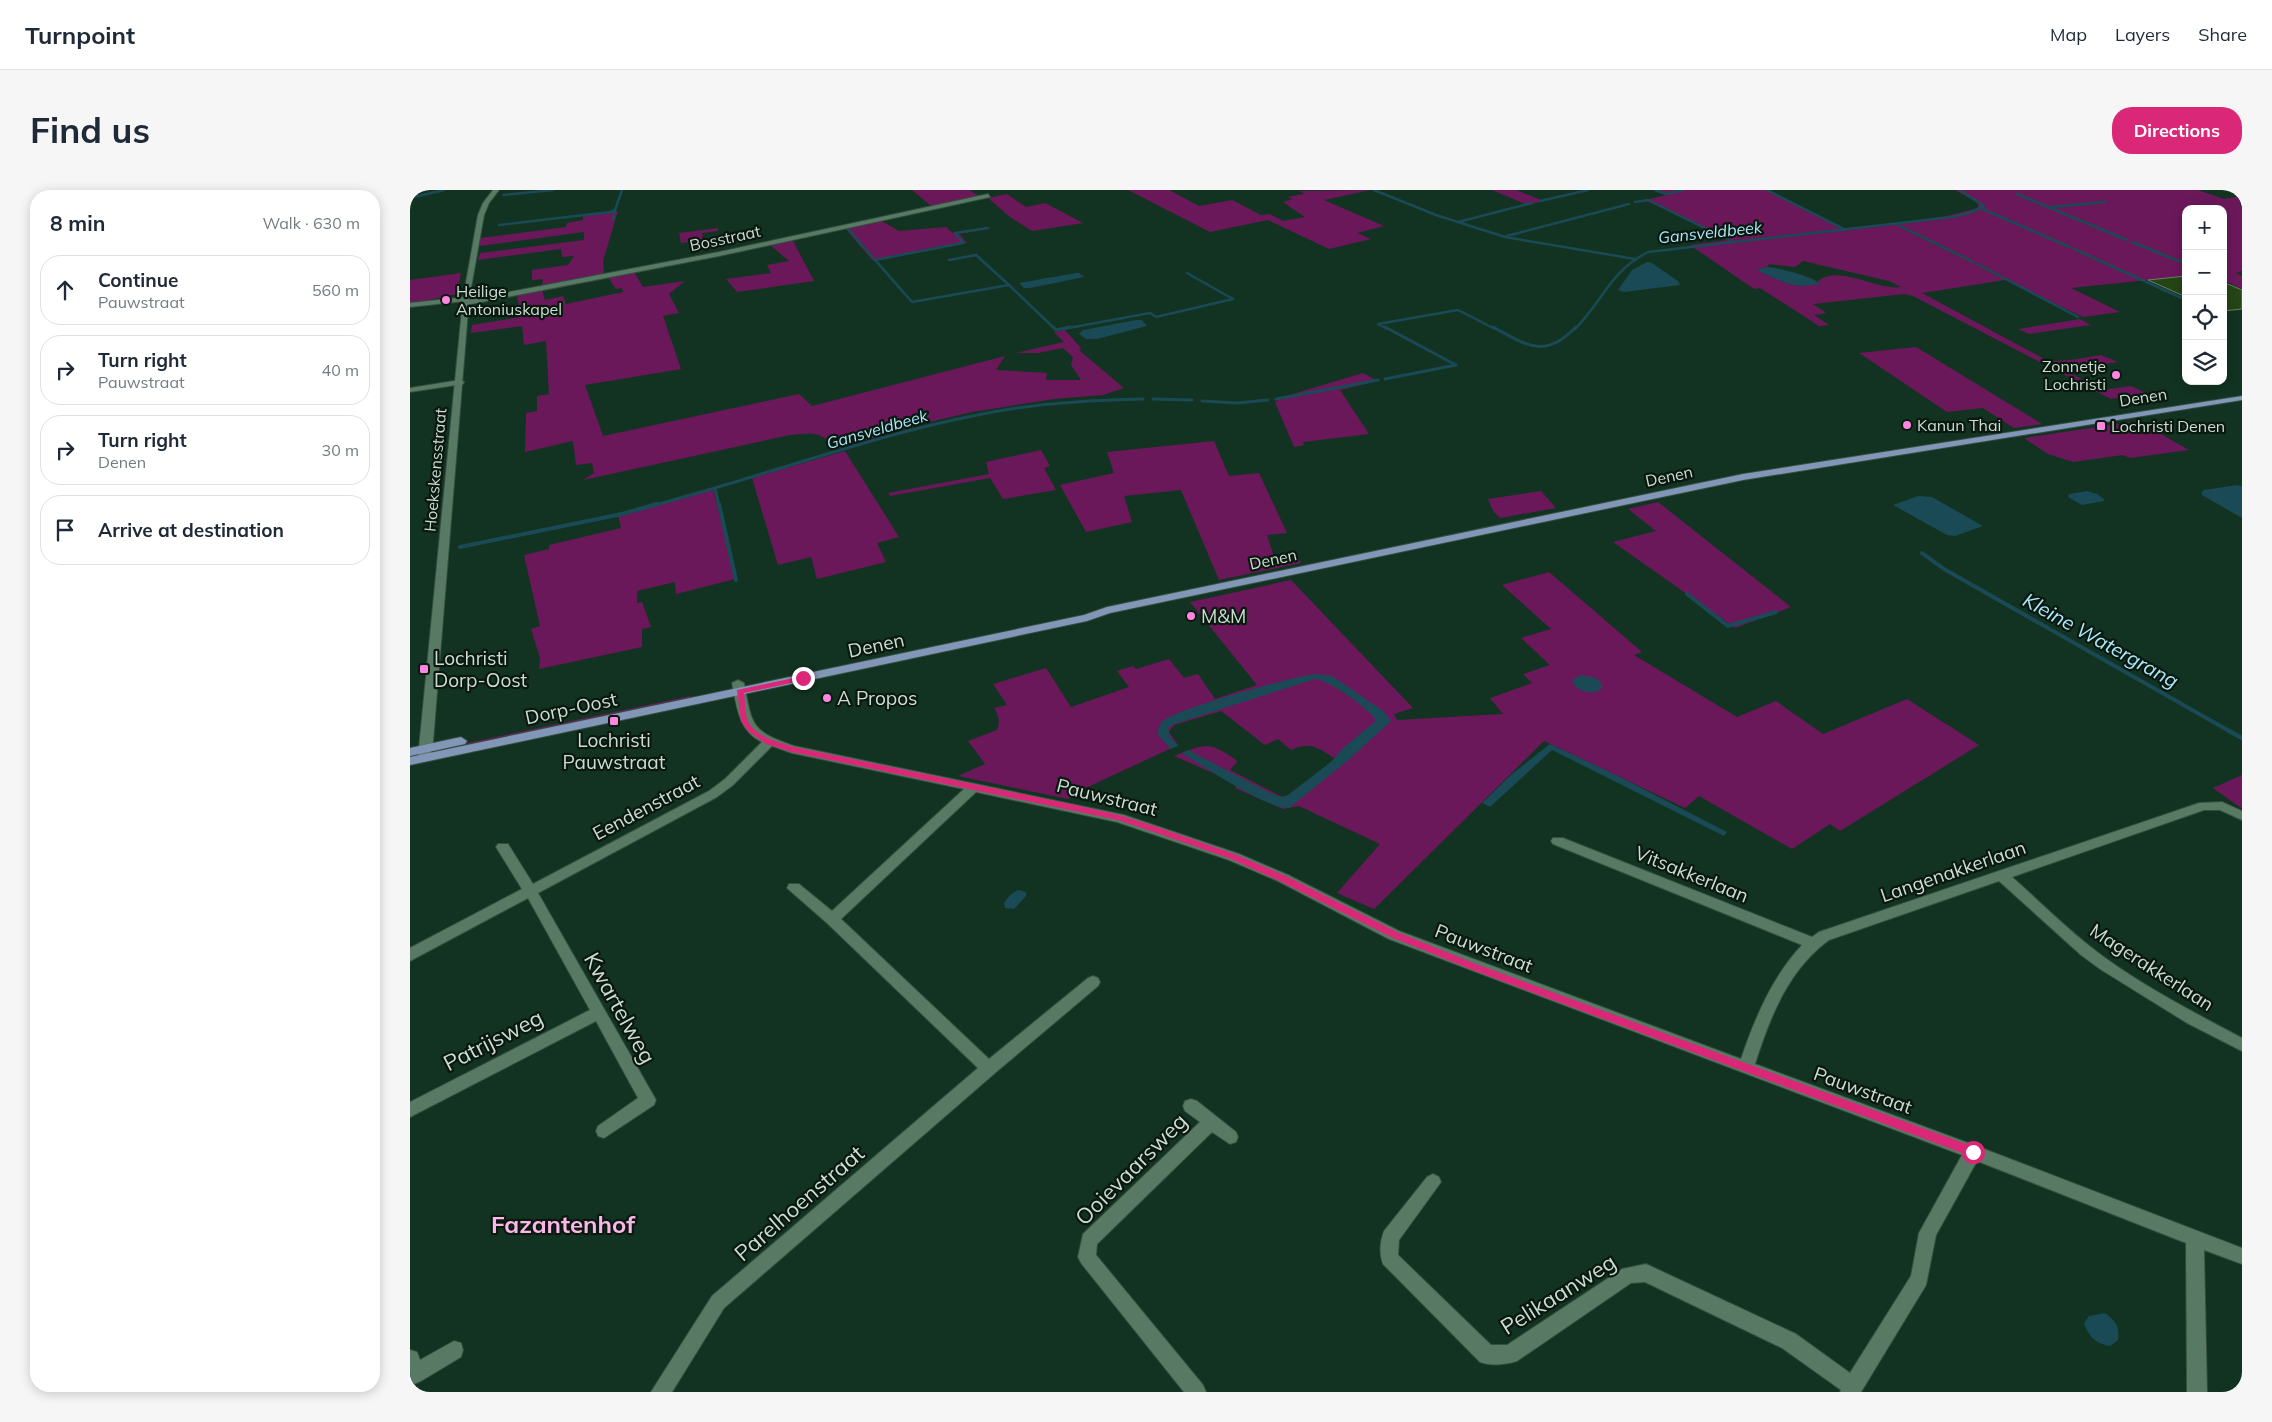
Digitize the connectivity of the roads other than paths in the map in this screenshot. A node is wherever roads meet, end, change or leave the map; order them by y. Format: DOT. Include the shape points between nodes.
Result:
graph roads {
  1 [pos="496,190"];
  2 [pos="988,196"];
  3 [pos="467,299"];
  4 [pos="410,305"];
  5 [pos="460,382"];
  6 [pos="410,390"];
  7 [pos="2242,398"];
  8 [pos="739,688"];
  9 [pos="769,742"];
  10 [pos="410,752"];
  11 [pos="425,753"];
  12 [pos="410,761"];
  13 [pos="974,787"];
  14 [pos="2242,816"];
  15 [pos="1558,841"];
  16 [pos="503,847"];
  17 [pos="2001,875"];
  18 [pos="794,888"];
  19 [pos="530,890"];
  20 [pos="832,919"];
  21 [pos="1811,943"];
  22 [pos="410,955"];
  23 [pos="1093,982"];
  24 [pos="598,1013"];
  25 [pos="2242,1045"];
  26 [pos="1746,1067"];
  27 [pos="990,1068"];
  28 [pos="1191,1106"];
  29 [pos="410,1110"];
  30 [pos="1211,1122"];
  31 [pos="604,1131"];
  32 [pos="1230,1137"];
  33 [pos="1973,1152"];
  34 [pos="1433,1182"];
  35 [pos="2196,1238"];
  36 [pos="2242,1256"];
  37 [pos="454,1350"];
  38 [pos="410,1359"];
  39 [pos="1851,1389"];
  40 [pos="661,1392"];
  41 [pos="1196,1392"];
  42 [pos="2197,1392"];
  1 -- 3 [label="street, Hoekskensstraat" via="481,216"];
  2 -- 3 [label="street, Bosstraat" via="719,254"];
  3 -- 4 [label="street, Bosstraat"];
  3 -- 5 [label="street, Hoekskensstraat"];
  5 -- 6 [label="street"];
  5 -- 11 [label="street, Hoekskensstraat"];
  7 -- 8 [label="main road, Denen" via="1752,476 1107,610 1078,620"];
  8 -- 9 [label="street, Pauwstraat" via="744,721"];
  8 -- 11 [label="main road, Dorp-Oost"];
  9 -- 13 [label="street, Pauwstraat"];
  9 -- 19 [label="street, Eendenstraat" via="713,794"];
  10 -- 11 [label="main road, Dorp-Oost"];
  11 -- 12 [label="main road, Dorp-Oost"];
  13 -- 20 [label="street"];
  13 -- 26 [label="street, Pauwstraat" via="1119,818 1226,854 1283,878 1394,935"];
  14 -- 17 [label="street, Langenakkerlaan" via="2222,806 2203,806"];
  15 -- 21 [label="street, Vitsakkerlaan"];
  16 -- 19 [label="street"];
  17 -- 21 [label="street, Langenakkerlaan" via="1847,927"];
  17 -- 25 [label="street, Magerakkerlaan" via="2105,965 2192,1019"];
  18 -- 20 [label="street"];
  19 -- 22 [label="street, Eendenstraat"];
  19 -- 24 [label="street, Kwartelweg"];
  20 -- 27 [label="street"];
  21 -- 26 [label="street, Langenakkerlaan" via="1794,963 1760,1025"];
  23 -- 27 [label="street, Parelhoenstraat"];
  24 -- 29 [label="street, Patrijsweg"];
  24 -- 31 [label="street, Kwartelweg" via="648,1100"];
  26 -- 33 [label="street, Pauwstraat"];
  27 -- 40 [label="street, Parelhoenstraat" via="718,1302"];
  28 -- 30 [label="street, Ooievaarsweg"];
  30 -- 32 [label="street, Ooievaarsweg"];
  30 -- 41 [label="street, Ooievaarsweg" via="1089,1240 1087,1257"];
  33 -- 35 [label="street, Pauwstraat"];
  33 -- 39 [label="street" via="1928,1233 1920,1279"];
  34 -- 39 [label="street, Pelikaanweg" via="1390,1237 1389,1258 1487,1355 1510,1354 1628,1275 1646,1273 1789,1341"];
  35 -- 36 [label="street, Pauwstraat"];
  35 -- 42 [label="street"];
  37 -- 38 [label="street" via="414,1374"];
}
